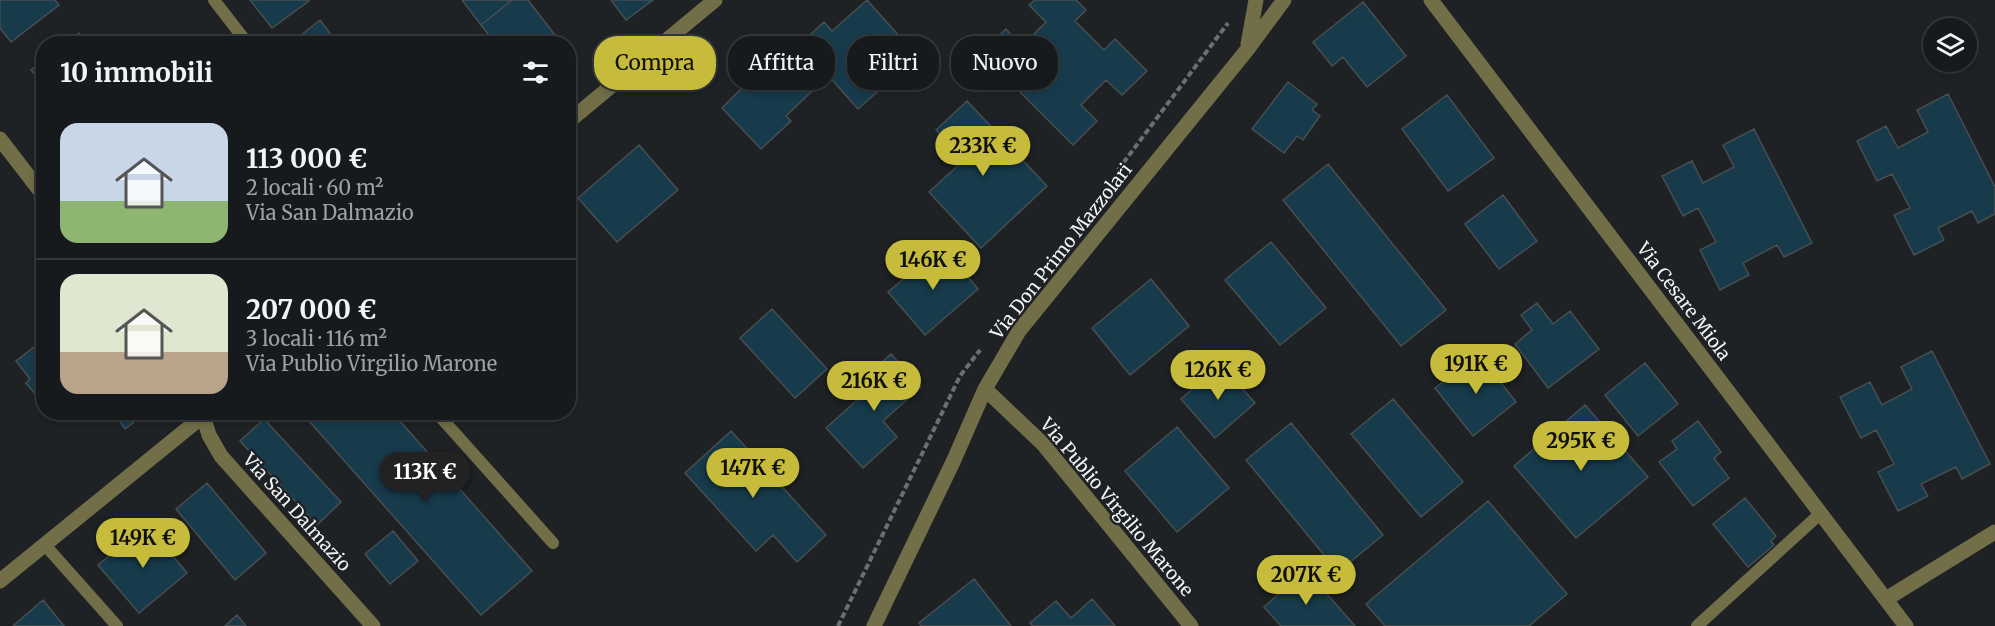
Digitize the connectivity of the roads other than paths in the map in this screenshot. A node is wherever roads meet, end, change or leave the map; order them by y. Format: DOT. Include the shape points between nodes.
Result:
graph roads {
  1 [pos="214,0"];
  2 [pos="715,0"];
  3 [pos="1256,0"];
  4 [pos="1284,0"];
  5 [pos="1431,0"];
  6 [pos="242,36"];
  7 [pos="1247,50"];
  8 [pos="576,115"];
  9 [pos="0,139"];
  10 [pos="36,186"];
  11 [pos="985,389"];
  12 [pos="197,420"];
  13 [pos="206,420"];
  14 [pos="443,420"];
  15 [pos="1821,513"];
  16 [pos="1995,532"];
  17 [pos="553,543"];
  18 [pos="45,545"];
  19 [pos="0,581"];
  20 [pos="1886,599"];
  21 [pos="117,626"];
  22 [pos="373,626"];
  23 [pos="874,626"];
  24 [pos="1191,626"];
  25 [pos="1697,626"];
  26 [pos="1906,626"];
  1 -- 6 [label="lane"];
  2 -- 8 [label="street"];
  3 -- 7 [label="street, Via Don Primo Mazzolari"];
  4 -- 7 [label="street, Via Don Primo Mazzolari"];
  5 -- 15 [label="street, Via Cesare Miola"];
  7 -- 11 [label="street, Via Don Primo Mazzolari" via="1019,331"];
  9 -- 10 [label="street"];
  11 -- 23 [label="street, Via Don Primo Mazzolari"];
  11 -- 24 [label="street, Via Publio Virgilio Marone" via="1043,444"];
  12 -- 18 [label="street, Via San Dalmazio"];
  13 -- 22 [label="street, Via San Dalmazio" via="221,456"];
  14 -- 17 [label="lane"];
  15 -- 20 [label="street, Via Cesare Miola"];
  15 -- 25 [label="lane"];
  16 -- 20 [label="street"];
  18 -- 19 [label="street, Via San Dalmazio"];
  18 -- 21 [label="lane"];
  20 -- 26 [label="street, Via Cesare Miola"];
}
